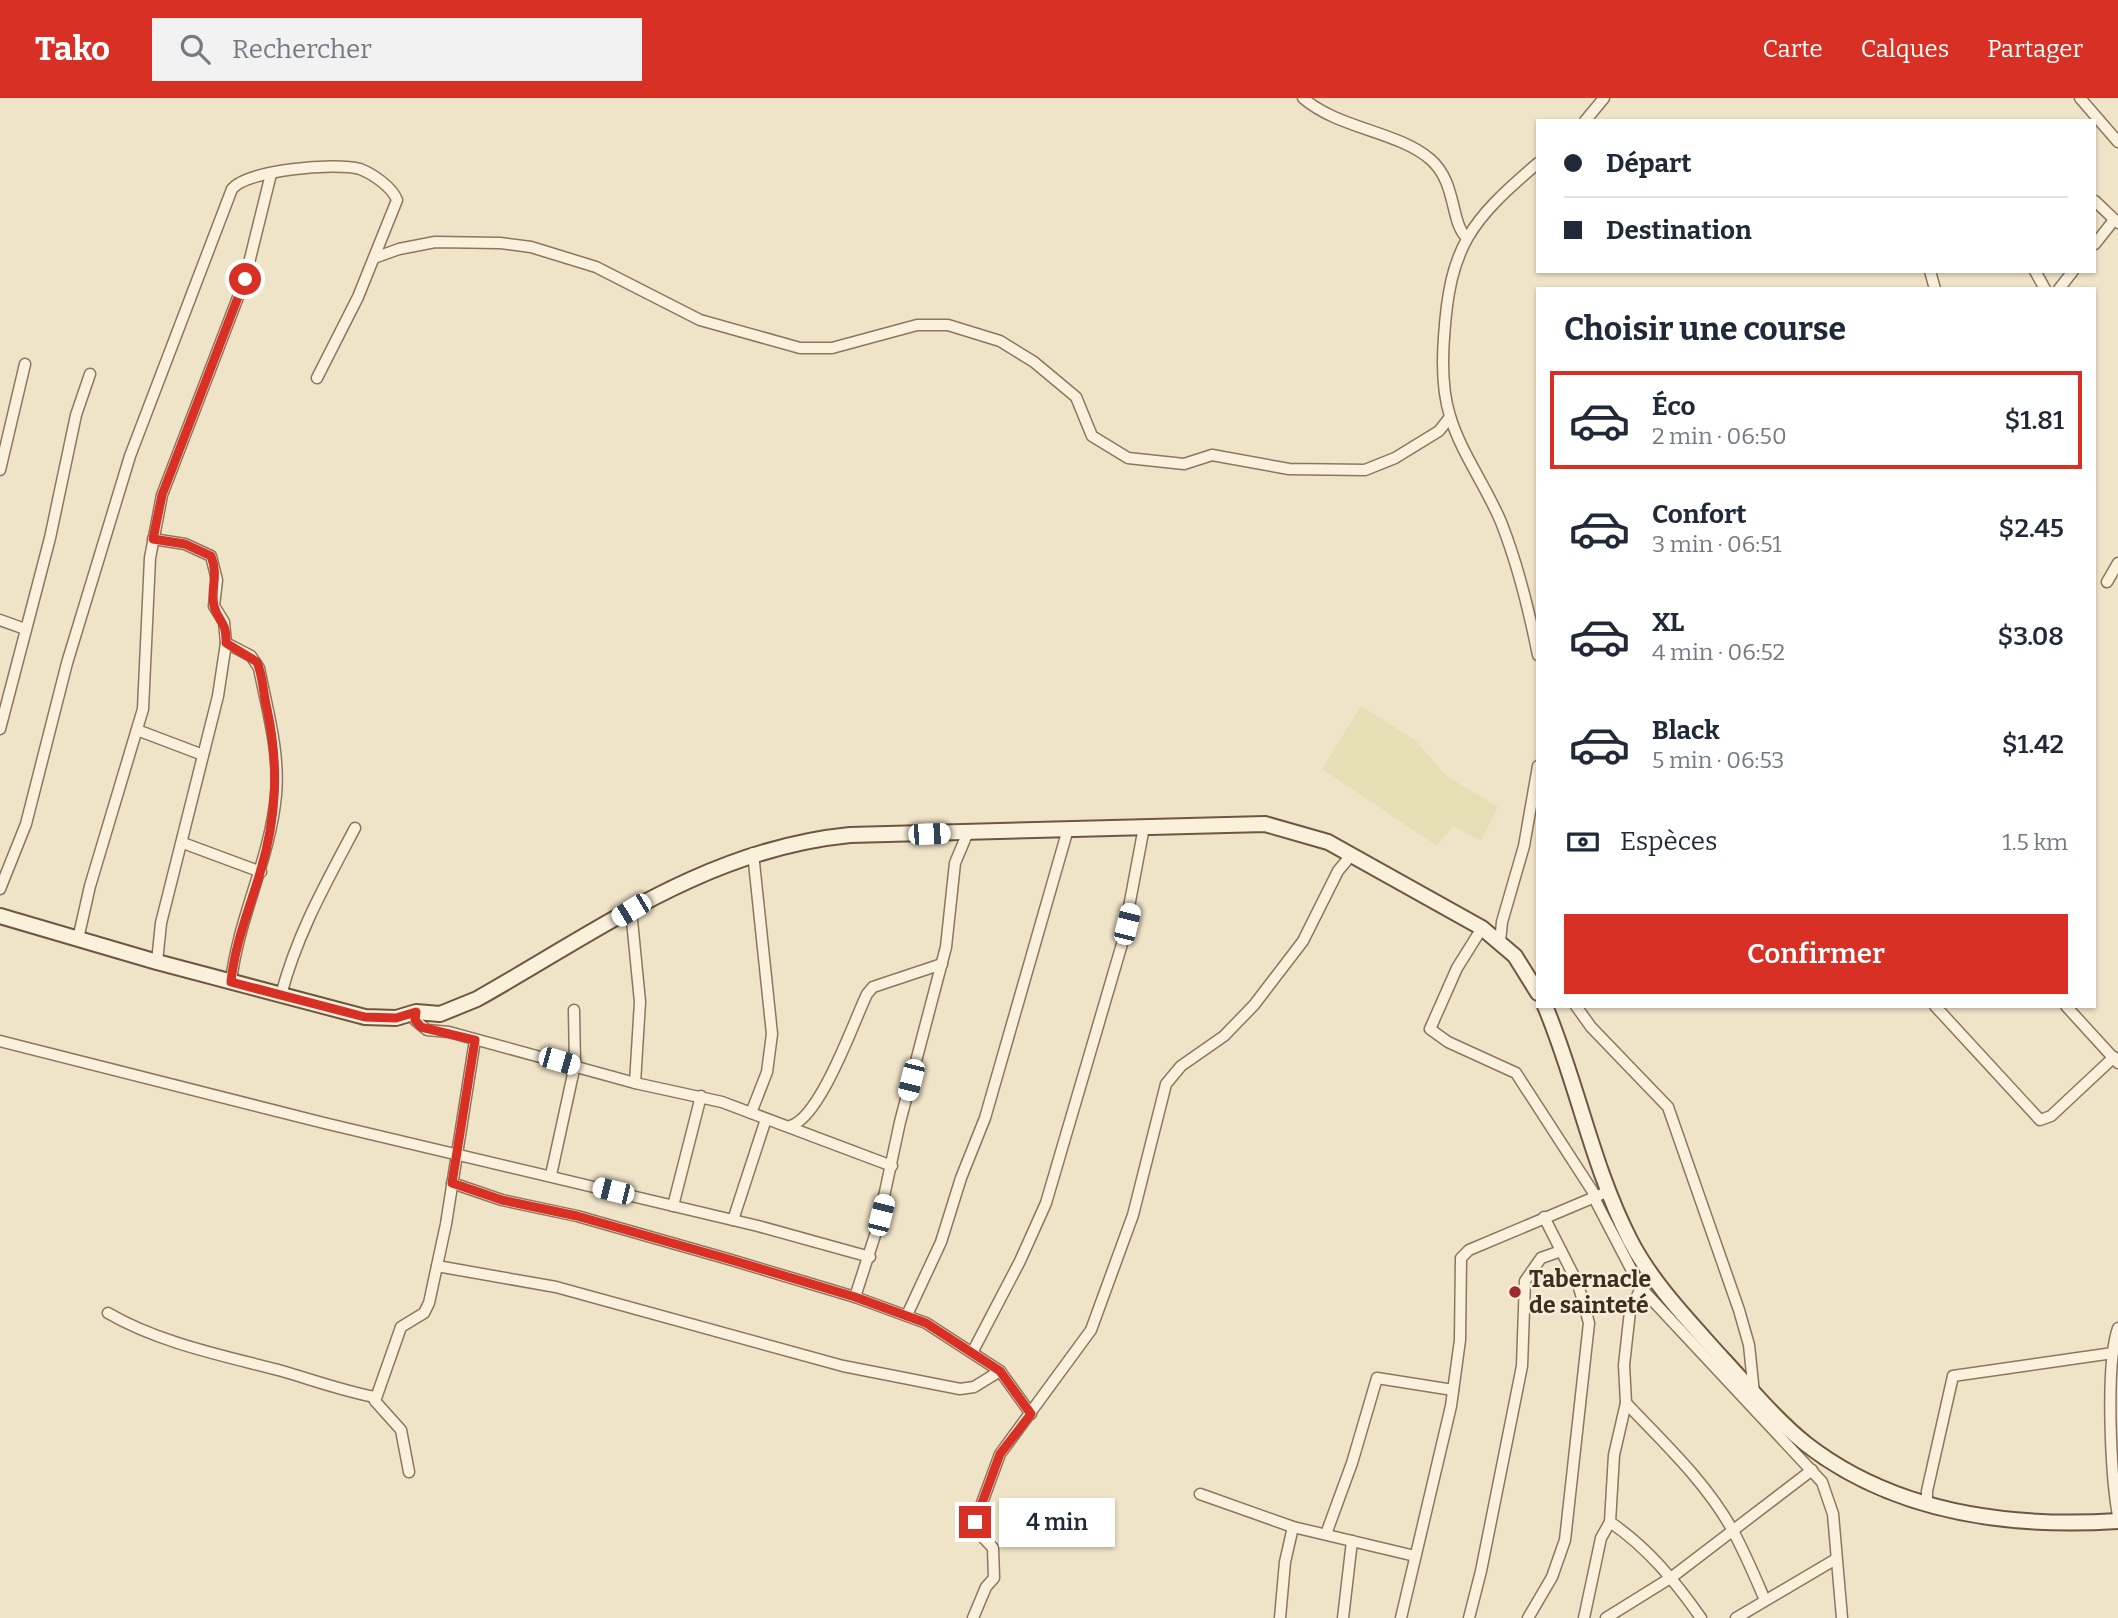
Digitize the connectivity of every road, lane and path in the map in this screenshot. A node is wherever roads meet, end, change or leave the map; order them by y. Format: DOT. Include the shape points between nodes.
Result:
graph roads {
  1 [pos="1303,98"];
  2 [pos="1604,98"];
  3 [pos="2080,98"];
  4 [pos="1587,119"];
  5 [pos="2118,142"];
  6 [pos="1536,165"];
  7 [pos="271,174"];
  8 [pos="2096,202"];
  9 [pos="2116,221"];
  10 [pos="1466,237"];
  11 [pos="2096,243"];
  12 [pos="374,258"];
  13 [pos="2071,273"];
  14 [pos="2061,287"];
  15 [pos="24,364"];
  16 [pos="90,374"];
  17 [pos="317,378"];
  18 [pos="1450,417"];
  19 [pos="1439,431"];
  20 [pos="1457,434"];
  21 [pos="0,471"];
  22 [pos="153,539"];
  23 [pos="2118,563"];
  24 [pos="2107,582"];
  25 [pos="0,620"];
  26 [pos="25,629"];
  27 [pos="226,643"];
  28 [pos="1536,647"];
  29 [pos="0,729"];
  30 [pos="137,730"];
  31 [pos="203,755"];
  32 [pos="1536,777"];
  33 [pos="1144,827"];
  34 [pos="355,828"];
  35 [pos="1068,829"];
  36 [pos="968,832"];
  37 [pos="183,843"];
  38 [pos="753,853"];
  39 [pos="1352,854"];
  40 [pos="261,872"];
  41 [pos="0,889"];
  42 [pos="631,910"];
  43 [pos="0,916"];
  44 [pos="1482,928"];
  45 [pos="78,939"];
  46 [pos="1500,942"];
  47 [pos="157,962"];
  48 [pos="942,964"];
  49 [pos="1533,974"];
  50 [pos="231,982"];
  51 [pos="281,995"];
  52 [pos="1546,1008"];
  53 [pos="1577,1008"];
  54 [pos="1937,1008"];
  55 [pos="2068,1008"];
  56 [pos="574,1010"];
  57 [pos="416,1012"];
  58 [pos="475,1040"];
  59 [pos="0,1041"];
  60 [pos="2116,1060"];
  61 [pos="575,1065"];
  62 [pos="635,1083"];
  63 [pos="701,1096"];
  64 [pos="751,1114"];
  65 [pos="766,1119"];
  66 [pos="790,1126"];
  67 [pos="455,1154"];
  68 [pos="892,1166"];
  69 [pos="551,1175"];
  70 [pos="452,1183"];
  71 [pos="1599,1194"];
  72 [pos="673,1206"];
  73 [pos="1544,1217"];
  74 [pos="733,1220"];
  75 [pos="1561,1251"];
  76 [pos="870,1257"];
  77 [pos="437,1266"];
  78 [pos="1641,1288"];
  79 [pos="855,1297"];
  80 [pos="108,1313"];
  81 [pos="907,1315"];
  82 [pos="2118,1328"];
  83 [pos="973,1351"];
  84 [pos="2113,1353"];
  85 [pos="1000,1371"];
  86 [pos="1728,1374"];
  87 [pos="1453,1390"];
  88 [pos="1754,1393"];
  89 [pos="375,1397"];
  90 [pos="2115,1397"];
  91 [pos="1626,1403"];
  92 [pos="1031,1414"];
  93 [pos="1812,1470"];
  94 [pos="409,1472"];
  95 [pos="1200,1494"];
  96 [pos="1927,1505"];
  97 [pos="2118,1518"];
  98 [pos="1610,1522"];
  99 [pos="1293,1527"];
  100 [pos="1733,1530"];
  101 [pos="1326,1534"];
  102 [pos="1352,1541"];
  103 [pos="1415,1556"];
  104 [pos="1836,1559"];
  105 [pos="1672,1577"];
  106 [pos="1765,1600"];
  107 [pos="973,1618"];
  108 [pos="1280,1618"];
  109 [pos="1343,1618"];
  110 [pos="1401,1618"];
  111 [pos="1469,1618"];
  112 [pos="1528,1618"];
  113 [pos="1584,1618"];
  114 [pos="1606,1618"];
  115 [pos="1701,1618"];
  116 [pos="1736,1618"];
  117 [pos="1842,1618"];
  1 -- 10 [label="street" via="1345,122 1429,158 1448,184"];
  2 -- 4 [label="street"];
  3 -- 5 [label="street"];
  6 -- 10 [label="street"];
  7 -- 12 [label="street" via="351,168 387,186 397,200"];
  7 -- 22 [label="street" via="245,279 162,495"];
  7 -- 41 [label="street" via="242,180 232,189 161,374 94,572 26,824"];
  8 -- 9 [label="street"];
  9 -- 11 [label="street"];
  10 -- 18 [label="street" via="1450,276 1447,300 1444,392"];
  12 -- 17 [label="street"];
  12 -- 19 [label="street" via="435,242 531,247 586,263 699,320 800,348 832,348 917,325 948,325 1000,341 1034,362 1076,397 1092,436 1128,458 1184,464 1219,456 1289,468 1365,470"];
  13 -- 14 [label="street"];
  15 -- 21 [label="street"];
  16 -- 26 [label="street"];
  18 -- 19 [label="street"];
  18 -- 20 [label="street"];
  19 -- 20 [label="street"];
  20 -- 28 [label="street" via="1500,520"];
  22 -- 27 [label="street" via="185,544 211,556 217,580 214,606 224,622"];
  22 -- 30 [label="street" via="145,622 145,694"];
  23 -- 24 [label="street"];
  25 -- 26 [label="street"];
  26 -- 29 [label="street"];
  27 -- 31 [label="street"];
  27 -- 40 [label="street" via="257,662 272,733 276,792"];
  30 -- 31 [label="street"];
  30 -- 45 [label="street"];
  31 -- 37 [label="street"];
  32 -- 46 [label="street"];
  33 -- 35 [label="main road"];
  33 -- 39 [label="main road" via="1265,824 1309,834"];
  33 -- 83 [label="street" via="1122,944 1046,1203"];
  34 -- 51 [label="street" via="313,904"];
  35 -- 36 [label="main road"];
  35 -- 81 [label="street" via="985,1118 941,1242"];
  36 -- 38 [label="main road" via="850,835"];
  36 -- 48 [label="street" via="955,863"];
  37 -- 40 [label="street"];
  37 -- 47 [label="street" via="161,923"];
  38 -- 42 [label="main road" via="699,874"];
  38 -- 64 [label="street" via="772,1034 767,1072"];
  39 -- 44 [label="main road"];
  39 -- 92 [label="street" via="1338,871 1310,930 1254,1005 1166,1084 1133,1215 1091,1330"];
  40 -- 50 [label="street" via="235,948"];
  42 -- 57 [label="main road" via="477,999 440,1014"];
  42 -- 62 [label="street" via="640,1002"];
  43 -- 45 [label="main road"];
  44 -- 46 [label="main road"];
  44 -- 71 [label="street" via="1457,968 1430,1028 1448,1042 1516,1073"];
  45 -- 47 [label="main road"];
  46 -- 49 [label="main road"];
  47 -- 50 [label="main road"];
  48 -- 66 [label="street" via="873,987 827,1082 803,1118"];
  48 -- 68 [label="street"];
  50 -- 51 [label="main road"];
  51 -- 57 [label="main road" via="365,1017 396,1018"];
  52 -- 71 [label="main road"];
  53 -- 88 [label="street" via="1668,1107 1727,1271 1749,1345"];
  54 -- 60 [label="street" via="2040,1120 2051,1116"];
  55 -- 60 [label="street"];
  56 -- 61 [label="street"];
  57 -- 58 [label="street" via="421,1027"];
  58 -- 61 [label="street"];
  58 -- 67 [label="street"];
  59 -- 67 [label="street"];
  61 -- 62 [label="street"];
  61 -- 69 [label="street"];
  62 -- 63 [label="street"];
  63 -- 64 [label="street"];
  63 -- 72 [label="street"];
  64 -- 65 [label="street"];
  65 -- 66 [label="street"];
  65 -- 74 [label="street"];
  66 -- 68 [label="street"];
  67 -- 69 [label="street"];
  67 -- 70 [label="street"];
  68 -- 76 [label="street"];
  69 -- 72 [label="street"];
  70 -- 77 [label="street"];
  70 -- 79 [label="street"];
  71 -- 73 [label="street"];
  71 -- 78 [label="street"];
  71 -- 86 [label="main road" via="1646,1267"];
  72 -- 74 [label="street"];
  73 -- 75 [label="street"];
  73 -- 87 [label="street" via="1469,1250 1461,1258 1462,1306"];
  74 -- 76 [label="street"];
  75 -- 111 [label="street" via="1541,1258 1525,1282 1522,1366"];
  75 -- 112 [label="street" via="1587,1310 1587,1345 1565,1540 1552,1577"];
  76 -- 79 [label="street"];
  77 -- 85 [label="street" via="556,1287 844,1366 960,1389 974,1387"];
  77 -- 89 [label="street" via="426,1308 401,1326"];
  78 -- 86 [label="street"];
  78 -- 91 [label="street" via="1630,1311 1624,1365"];
  79 -- 81 [label="street"];
  80 -- 89 [label="street" via="188,1344"];
  81 -- 83 [label="street"];
  82 -- 84 [label="street"];
  83 -- 85 [label="street"];
  84 -- 90 [label="street"];
  84 -- 96 [label="street" via="1953,1376"];
  85 -- 92 [label="street"];
  86 -- 88 [label="main road"];
  86 -- 93 [label="street"];
  87 -- 101 [label="street" via="1377,1378"];
  87 -- 103 [label="street"];
  88 -- 96 [label="main road" via="1826,1458 1879,1488"];
  89 -- 94 [label="street" via="377,1406 401,1430"];
  90 -- 97 [label="street"];
  91 -- 98 [label="street" via="1614,1455"];
  91 -- 100 [label="street" via="1695,1478"];
  92 -- 107 [label="street" via="1000,1454 977,1511 976,1528 993,1548 995,1574"];
  93 -- 100 [label="street"];
  93 -- 104 [label="street" via="1829,1496"];
  95 -- 99 [label="street"];
  96 -- 97 [label="main road" via="2021,1522 2073,1524"];
  98 -- 105 [label="street"];
  98 -- 113 [label="street" via="1601,1538"];
  99 -- 101 [label="street"];
  99 -- 108 [label="street"];
  100 -- 105 [label="street"];
  100 -- 106 [label="street"];
  101 -- 102 [label="street"];
  102 -- 103 [label="street"];
  102 -- 109 [label="street"];
  103 -- 110 [label="street"];
  104 -- 106 [label="street"];
  104 -- 117 [label="street"];
  105 -- 114 [label="street"];
  105 -- 115 [label="street"];
  106 -- 116 [label="street"];
}
